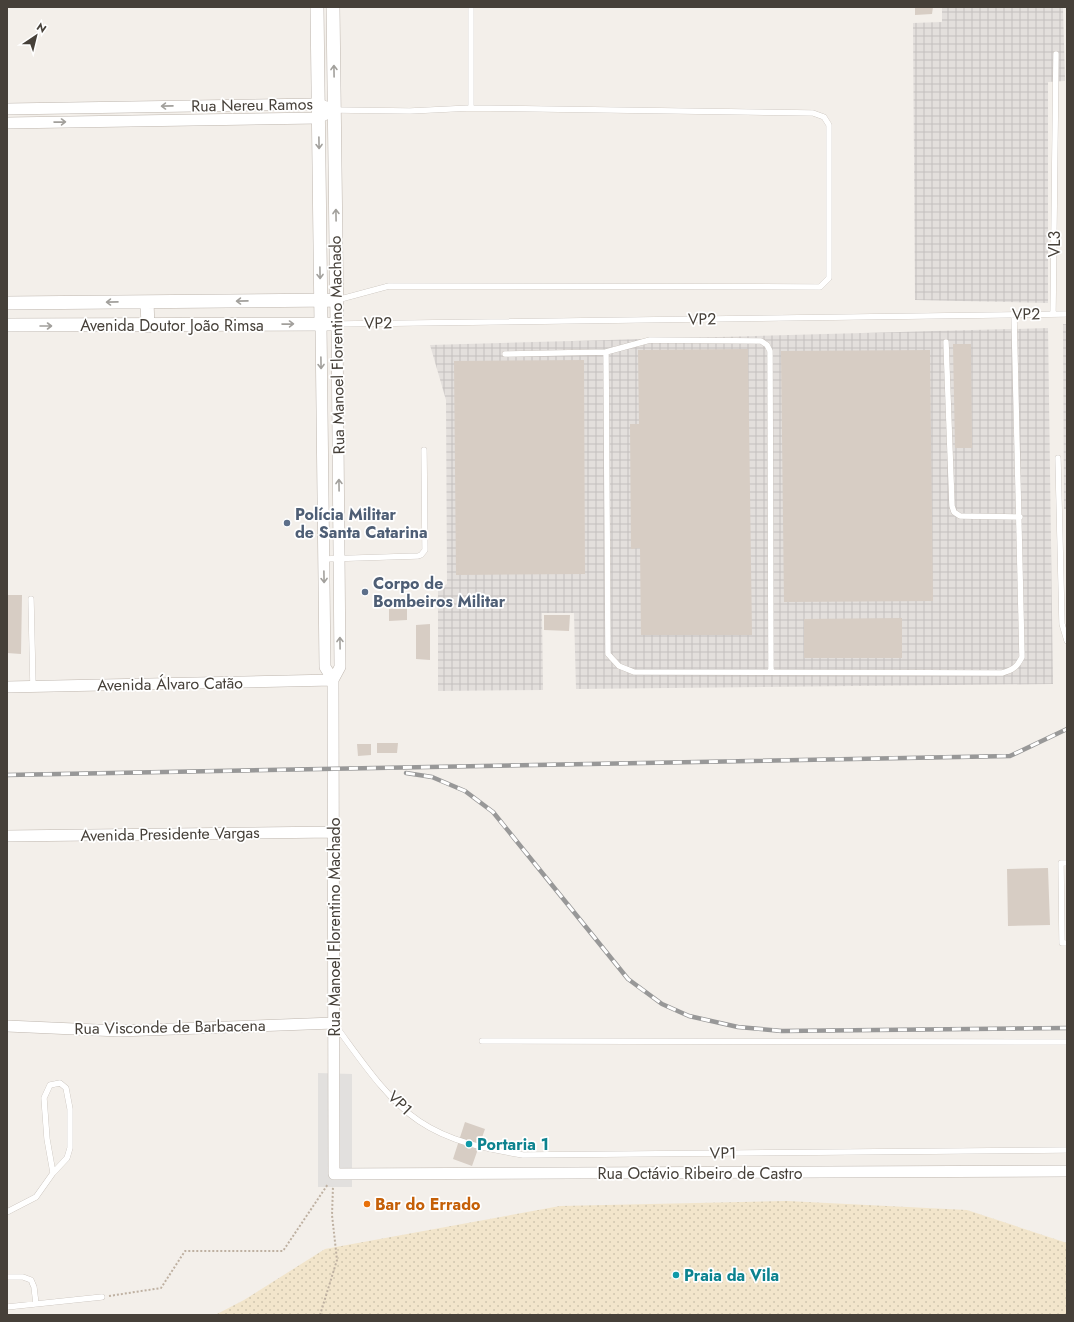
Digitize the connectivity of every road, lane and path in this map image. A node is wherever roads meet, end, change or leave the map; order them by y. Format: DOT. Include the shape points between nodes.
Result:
graph roads {
  1 [pos="317,7"];
  2 [pos="334,7"];
  3 [pos="471,7"];
  4 [pos="1056,54"];
  5 [pos="318,104"];
  6 [pos="138,107"];
  7 [pos="36,108"];
  8 [pos="471,108"];
  9 [pos="7,109"];
  10 [pos="334,110"];
  11 [pos="318,118"];
  12 [pos="138,121"];
  13 [pos="36,122"];
  14 [pos="7,123"];
  15 [pos="321,300"];
  16 [pos="337,300"];
  17 [pos="147,302"];
  18 [pos="7,304"];
  19 [pos="1014,314"];
  20 [pos="1053,314"];
  21 [pos="1067,314"];
  22 [pos="321,324"];
  23 [pos="337,324"];
  24 [pos="7,326"];
  25 [pos="148,326"];
  26 [pos="946,342"];
  27 [pos="606,352"];
  28 [pos="505,354"];
  29 [pos="424,450"];
  30 [pos="1058,458"];
  31 [pos="339,505"];
  32 [pos="323,506"];
  33 [pos="1020,517"];
  34 [pos="339,558"];
  35 [pos="324,559"];
  36 [pos="31,599"];
  37 [pos="1067,641"];
  38 [pos="770,672"];
  39 [pos="333,680"];
  40 [pos="7,687"];
  41 [pos="33,687"];
  42 [pos="334,832"];
  43 [pos="7,836"];
  44 [pos="1067,863"];
  45 [pos="1067,942"];
  46 [pos="334,1023"];
  47 [pos="7,1026"];
  48 [pos="482,1041"];
  49 [pos="1067,1042"];
  50 [pos="1067,1150"];
  51 [pos="1067,1172"];
  52 [pos="53,1173"];
  53 [pos="334,1174"];
  54 [pos="7,1212"];
  55 [pos="7,1277"];
  56 [pos="102,1297"];
  57 [pos="36,1304"];
  58 [pos="7,1307"];
  59 [pos="320,1315"];
  1 -- 5 [label="street, Rua Manoel Florentino Machado"];
  10 -- 2 [label="street, Rua Manoel Florentino Machado, one-way"];
  3 -- 8 [label="lane"];
  4 -- 20 [label="lane, VL3"];
  5 -- 6 [label="street, Rua Nereu Ramos, one-way"];
  5 -- 10 [label="street, Rua Nereu Ramos"];
  5 -- 11 [label="street, Rua Manoel Florentino Machado"];
  6 -- 7 [label="street, Rua Nereu Ramos"];
  6 -- 12 [label="street"];
  7 -- 9 [label="street, Rua Nereu Ramos"];
  7 -- 13 [label="street"];
  8 -- 10 [label="lane"];
  8 -- 16 [label="lane" via="813,113 824,117 829,125 829,278 820,287 389,286"];
  10 -- 11 [label="street, Rua Nereu Ramos"];
  16 -- 10 [label="street, Rua Manoel Florentino Machado, one-way"];
  11 -- 12 [label="street, Rua Nereu Ramos"];
  11 -- 15 [label="street, Rua Manoel Florentino Machado, one-way"];
  13 -- 12 [label="street, Rua Nereu Ramos, one-way"];
  13 -- 14 [label="street, Rua Nereu Ramos"];
  15 -- 16 [label="street, Avenida Doutor João Rimsa"];
  15 -- 17 [label="street, Avenida Doutor João Rimsa, one-way"];
  15 -- 22 [label="street, Rua Manoel Florentino Machado"];
  16 -- 23 [label="street, Rua Manoel Florentino Machado"];
  17 -- 18 [label="street, Avenida Doutor João Rimsa, one-way"];
  17 -- 25 [label="street"];
  19 -- 20 [label="lane, VP2"];
  19 -- 23 [label="lane, VP2"];
  19 -- 33 [label="lane"];
  20 -- 21 [label="lane, VP2"];
  22 -- 23 [label="street, Avenida Doutor João Rimsa"];
  25 -- 22 [label="street, Avenida Doutor João Rimsa, one-way"];
  22 -- 32 [label="street, Rua Manoel Florentino Machado, one-way"];
  31 -- 23 [label="street, Rua Manoel Florentino Machado, one-way"];
  24 -- 25 [label="street, Avenida Doutor João Rimsa, one-way"];
  26 -- 33 [label="lane" via="954,512 960,516"];
  27 -- 28 [label="lane"];
  27 -- 38 [label="lane" via="608,654 619,666 634,672"];
  27 -- 38 [label="lane" via="650,340 761,341 767,345 770,351"];
  29 -- 34 [label="lane" via="424,553 418,556"];
  30 -- 37 [label="lane" via="1062,624"];
  31 -- 32 [label="lane"];
  31 -- 34 [label="street, Rua Manoel Florentino Machado"];
  32 -- 35 [label="street, Rua Manoel Florentino Machado"];
  33 -- 38 [label="lane" via="1022,657 1013,670 1002,673"];
  34 -- 35 [label="lane"];
  39 -- 34 [label="street, Rua Manoel Florentino Machado, one-way" via="340,666"];
  35 -- 39 [label="street, Rua Manoel Florentino Machado, one-way" via="325,666"];
  36 -- 41 [label="lane"];
  39 -- 41 [label="street, Avenida Álvaro Catão"];
  39 -- 42 [label="street, Rua Manoel Florentino Machado"];
  40 -- 41 [label="street, Avenida Álvaro Catão"];
  42 -- 43 [label="street, Avenida Presidente Vargas"];
  42 -- 46 [label="street, Rua Manoel Florentino Machado"];
  44 -- 45 [label="lane" via="1061,863 1062,942"];
  46 -- 47 [label="street, Rua Visconde de Barbacena" via="119,1031"];
  46 -- 50 [label="lane, VP1" via="397,1102 420,1121 451,1137 482,1148 523,1155"];
  46 -- 53 [label="street, Rua Manoel Florentino Machado"];
  48 -- 49 [label="lane"];
  51 -- 53 [label="street, Rua Octávio Ribeiro de Castro"];
  52 -- 52 [label="lane" via="67,1158 70,1148 70,1109 66,1088 60,1083 50,1085 44,1098"];
  52 -- 54 [label="lane" via="36,1197"];
  53 -- 56 [label="path" via="283,1251 185,1251 162,1288"];
  53 -- 59 [label="path" via="332,1215 337,1260"];
  55 -- 57 [label="lane" via="31,1280"];
  56 -- 57 [label="lane"];
  57 -- 58 [label="lane"];
}
